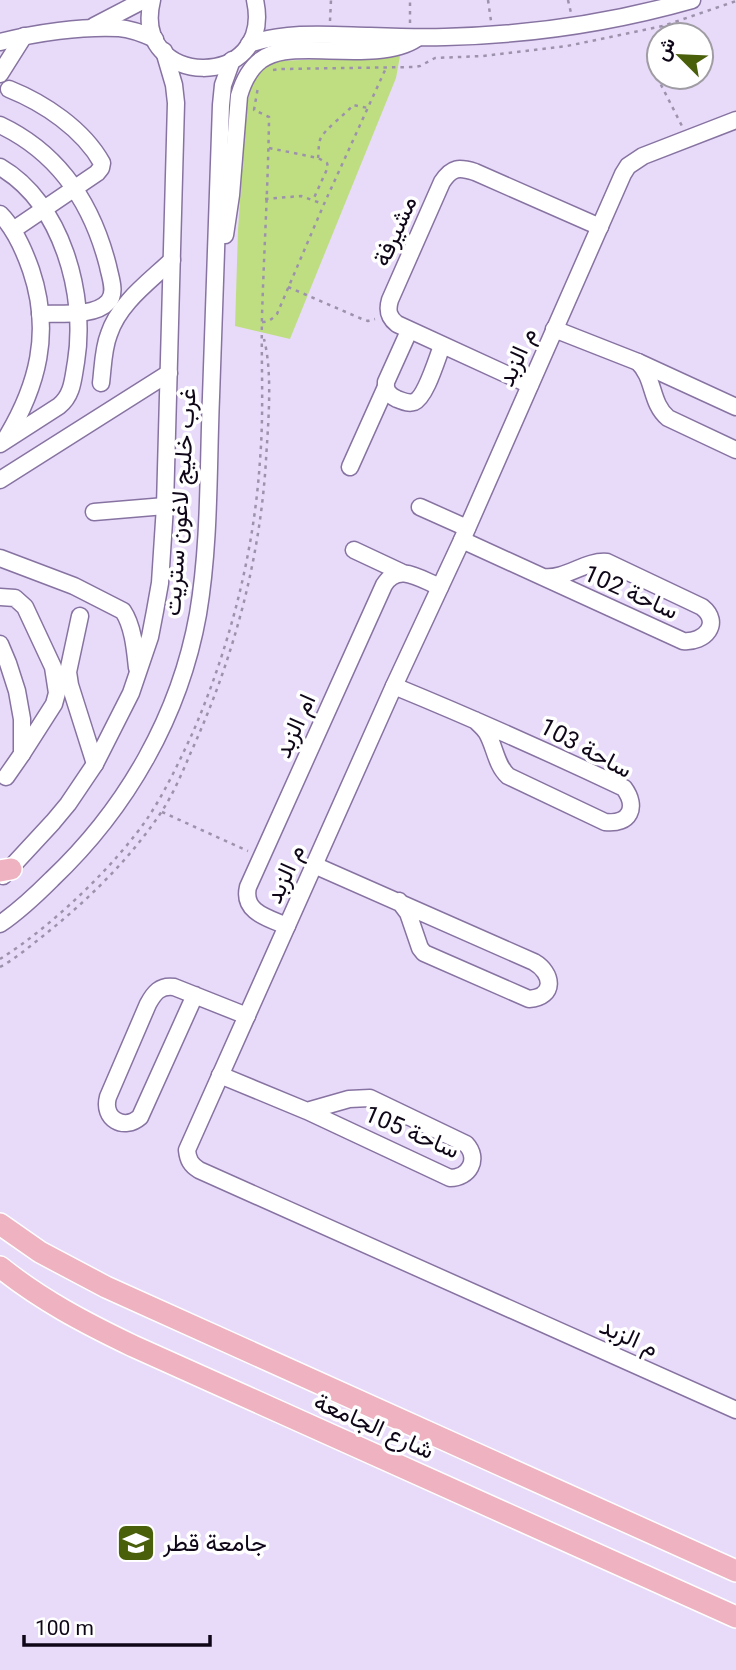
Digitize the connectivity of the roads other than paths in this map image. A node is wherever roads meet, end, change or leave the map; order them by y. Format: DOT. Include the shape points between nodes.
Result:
graph roads {
  1 [pos="144,0"];
  2 [pos="152,0"];
  3 [pos="255,0"];
  4 [pos="692,0"];
  5 [pos="92,27"];
  6 [pos="24,36"];
  7 [pos="414,37"];
  8 [pos="0,42"];
  9 [pos="248,44"];
  10 [pos="159,45"];
  11 [pos="232,60"];
  12 [pos="0,74"];
  13 [pos="9,89"];
  14 [pos="736,120"];
  15 [pos="0,125"];
  16 [pos="0,167"];
  17 [pos="75,188"];
  18 [pos="45,209"];
  19 [pos="0,214"];
  20 [pos="600,227"];
  21 [pos="13,230"];
  22 [pos="172,260"];
  23 [pos="216,267"];
  24 [pos="78,313"];
  25 [pos="40,314"];
  26 [pos="554,329"];
  27 [pos="408,331"];
  28 [pos="442,346"];
  29 [pos="638,362"];
  30 [pos="169,373"];
  31 [pos="101,383"];
  32 [pos="530,385"];
  33 [pos="385,389"];
  34 [pos="736,407"];
  35 [pos="2,443"];
  36 [pos="736,450"];
  37 [pos="350,467"];
  38 [pos="0,480"];
  39 [pos="165,506"];
  40 [pos="420,508"];
  41 [pos="94,512"];
  42 [pos="464,534"];
  43 [pos="354,550"];
  44 [pos="0,558"];
  45 [pos="401,572"];
  46 [pos="543,577"];
  47 [pos="440,587"];
  48 [pos="0,597"];
  49 [pos="80,616"];
  50 [pos="0,645"];
  51 [pos="138,673"];
  52 [pos="394,686"];
  53 [pos="46,717"];
  54 [pos="22,719"];
  55 [pos="475,720"];
  56 [pos="22,754"];
  57 [pos="95,764"];
  58 [pos="6,777"];
  59 [pos="314,864"];
  60 [pos="4,873"];
  61 [pos="399,901"];
  62 [pos="0,924"];
  63 [pos="287,926"];
  64 [pos="195,995"];
  65 [pos="247,1016"];
  66 [pos="220,1075"];
  67 [pos="307,1111"];
  68 [pos="0,1224"];
  69 [pos="0,1267"];
  70 [pos="736,1410"];
  71 [pos="736,1571"];
  72 [pos="736,1617"];
  1 -- 5 [label="street"];
  2 -- 10 [label="street, غرب خليج لاغون ستريت" via="150,22"];
  3 -- 9 [label="street" via="256,27"];
  4 -- 7 [label="street" via="563,28"];
  5 -- 6 [label="street"];
  5 -- 10 [label="street" via="128,30"];
  6 -- 8 [label="street"];
  6 -- 12 [label="street"];
  7 -- 9 [label="street" via="273,37"];
  7 -- 23 [label="street" via="399,48 286,51 270,55 252,69 239,96 231,195"];
  9 -- 11 [label="street"];
  10 -- 11 [label="street" via="181,64 198,69"];
  10 -- 22 [label="street, غرب خليج لاغون ستريت" via="176,103"];
  11 -- 23 [label="street, غرب خليج لاغون ستريت" via="221,105"];
  13 -- 17 [label="street" via="65,122 101,160 100,171"];
  14 -- 20 [label="street, م الزبد" via="628,166"];
  15 -- 17 [label="street" via="43,152"];
  16 -- 18 [label="street"];
  17 -- 18 [label="street"];
  17 -- 24 [label="street" via="102,244 113,292 95,311"];
  18 -- 21 [label="street"];
  18 -- 24 [label="street" via="69,264"];
  19 -- 21 [label="street"];
  20 -- 26 [label="street, م الزبد"];
  20 -- 27 [label="street, مشيرفة" via="475,172 456,169 448,173 387,307 397,324"];
  21 -- 25 [label="street" via="36,284"];
  22 -- 30 [label="street, غرب خليج لاغون ستريت"];
  22 -- 31 [label="street" via="118,313 107,337"];
  23 -- 62 [label="street, غرب خليج لاغون ستريت" via="204,561 185,666 155,742 114,810 62,870"];
  24 -- 25 [label="street"];
  24 -- 35 [label="street" via="77,353 67,398"];
  25 -- 35 [label="street" via="34,379 23,409"];
  26 -- 29 [label="street"];
  26 -- 32 [label="street, م الزبد"];
  27 -- 28 [label="street"];
  27 -- 33 [label="street"];
  28 -- 32 [label="street"];
  28 -- 33 [label="street" via="422,395 415,401 408,403"];
  29 -- 34 [label="street"];
  29 -- 36 [label="street" via="662,413"];
  30 -- 38 [label="street"];
  30 -- 39 [label="street, غرب خليج لاغون ستريت"];
  32 -- 42 [label="street, م الزبد"];
  33 -- 37 [label="street"];
  39 -- 41 [label="street"];
  39 -- 51 [label="street, غرب خليج لاغون ستريت" via="159,592"];
  40 -- 42 [label="street, ساحة 102"];
  42 -- 46 [label="street, ساحة 102"];
  42 -- 47 [label="street, م الزبد"];
  43 -- 45 [label="street"];
  44 -- 51 [label="street" via="74,586 123,611"];
  45 -- 47 [label="street"];
  45 -- 63 [label="street, ام الزبد" via="384,585 248,887 247,900 253,910"];
  46 -- 46 [label="street, ساحة 102" via="607,562 702,607 711,620 710,628 695,641 683,641"];
  47 -- 52 [label="street, م الزبد"];
  48 -- 53 [label="street" via="15,598 25,607 53,667 56,699"];
  49 -- 57 [label="street" via="68,671"];
  50 -- 54 [label="street"];
  51 -- 57 [label="street, غرب خليج لاغون ستريت"];
  52 -- 55 [label="street, ساحة 103"];
  52 -- 59 [label="street, م الزبد"];
  53 -- 54 [label="street"];
  53 -- 56 [label="street"];
  54 -- 56 [label="street"];
  55 -- 55 [label="street, ساحة 103" via="489,736 508,776 605,822 618,822 629,814 631,801 624,788"];
  56 -- 58 [label="street"];
  57 -- 60 [label="street, غرب خليج لاغون ستريت" via="68,804"];
  59 -- 61 [label="street"];
  59 -- 63 [label="street, م الزبد"];
  61 -- 61 [label="street" via="541,966 547,973 548,989 529,999 424,953"];
  63 -- 65 [label="street, م الزبد"];
  64 -- 64 [label="street" via="169,986 153,995 106,1103 115,1120 130,1123 140,1117"];
  64 -- 65 [label="street"];
  65 -- 66 [label="street, م الزبد"];
  66 -- 67 [label="street, ساحة 105"];
  66 -- 70 [label="street, م الزبد" via="187,1150 193,1166"];
  67 -- 67 [label="street, ساحة 105" via="450,1178 461,1177 473,1161 466,1144 370,1098"];
  68 -- 71 [label="main road, شارع الجامعة" via="40,1252 106,1287"];
  69 -- 72 [label="main road, شارع الجامعة" via="59,1309 132,1346"];
}
